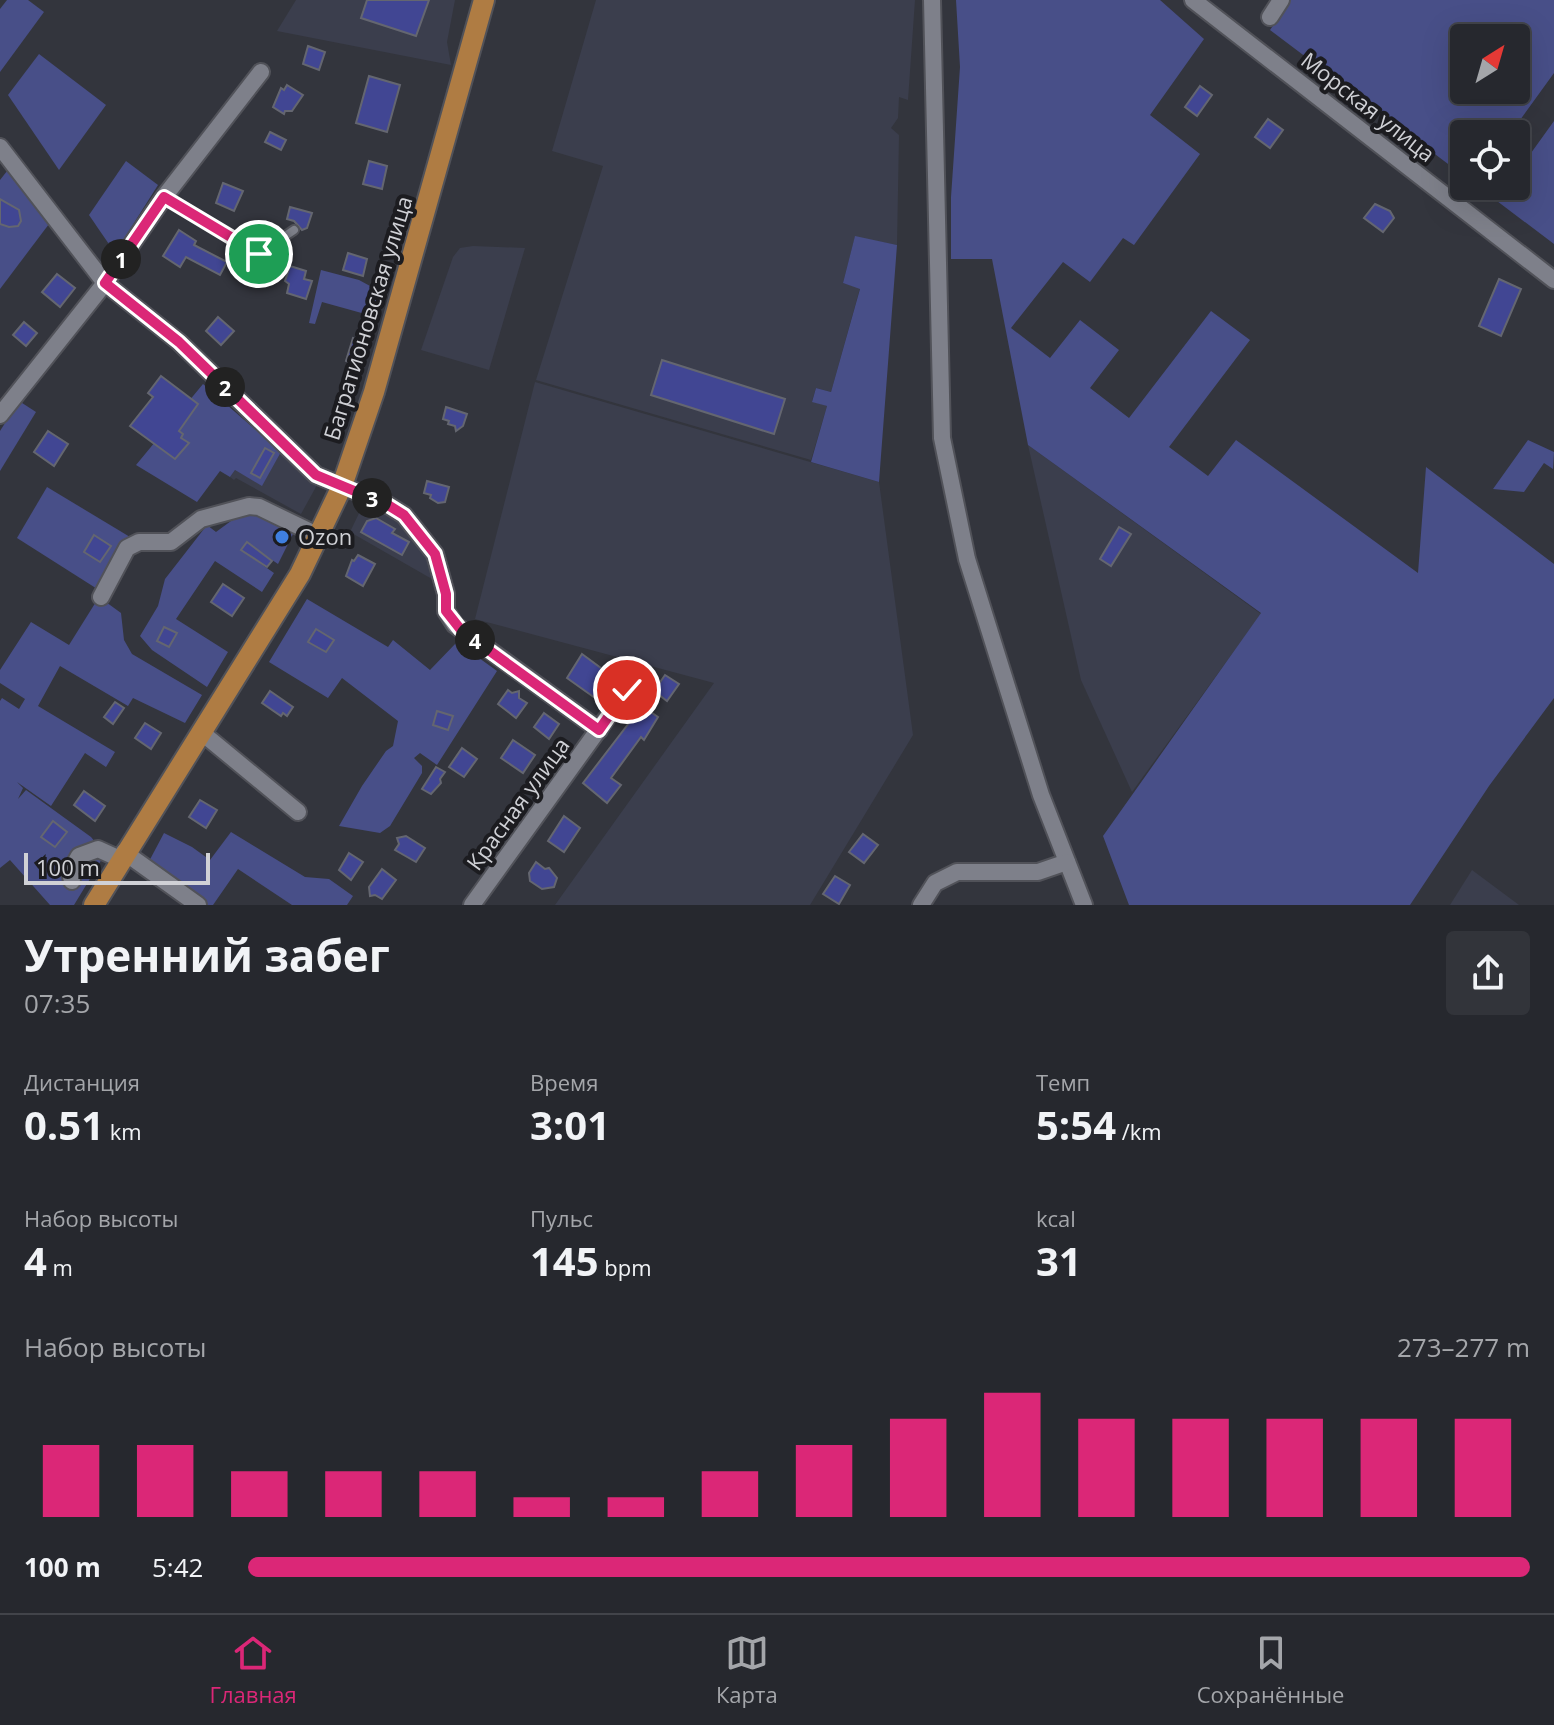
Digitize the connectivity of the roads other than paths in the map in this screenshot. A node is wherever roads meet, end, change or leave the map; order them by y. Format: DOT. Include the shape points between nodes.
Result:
graph roads {
  1 [pos="484,0"];
  2 [pos="932,0"];
  3 [pos="1193,0"];
  4 [pos="1281,0"];
  5 [pos="1270,17"];
  6 [pos="261,72"];
  7 [pos="0,147"];
  8 [pos="164,197"];
  9 [pos="294,230"];
  10 [pos="1554,280"];
  11 [pos="105,283"];
  12 [pos="2,406"];
  13 [pos="342,486"];
  14 [pos="319,536"];
  15 [pos="101,597"];
  16 [pos="627,690"];
  17 [pos="599,730"];
  18 [pos="201,732"];
  19 [pos="298,812"];
  20 [pos="122,856"];
  21 [pos="1067,862"];
  22 [pos="72,881"];
  23 [pos="94,905"];
  24 [pos="198,905"];
  25 [pos="472,905"];
  26 [pos="921,905"];
  27 [pos="1084,905"];
  1 -- 13 [label="main road, Багратионовская улица" via="374,392"];
  2 -- 21 [label="street" via="942,438 967,559"];
  3 -- 10 [label="street, Морская улица"];
  4 -- 5 [label="street"];
  6 -- 8 [label="street"];
  7 -- 11 [label="street, Красная улица"];
  8 -- 9 [label="lane" via="259,254"];
  8 -- 11 [label="street"];
  11 -- 12 [label="street"];
  11 -- 13 [label="street, Красная улица" via="179,342 316,475"];
  13 -- 14 [label="main road, Багратионовская улица"];
  13 -- 17 [label="street, Красная улица" via="388,505 416,528 435,554 446,611 455,625"];
  14 -- 15 [label="street" via="259,507 201,519 171,542 139,542 127,548"];
  14 -- 18 [label="main road, Багратионовская улица"];
  16 -- 17 [label="street, Красная улица"];
  17 -- 25 [label="street, Красная улица"];
  18 -- 19 [label="street"];
  18 -- 20 [label="main road, Багратионовская улица"];
  20 -- 22 [label="street" via="98,849 79,856 70,872"];
  20 -- 23 [label="main road, Багратионовская улица"];
  20 -- 24 [label="street"];
  21 -- 26 [label="street" via="1038,872 957,872 935,883"];
  21 -- 27 [label="street"];
}
